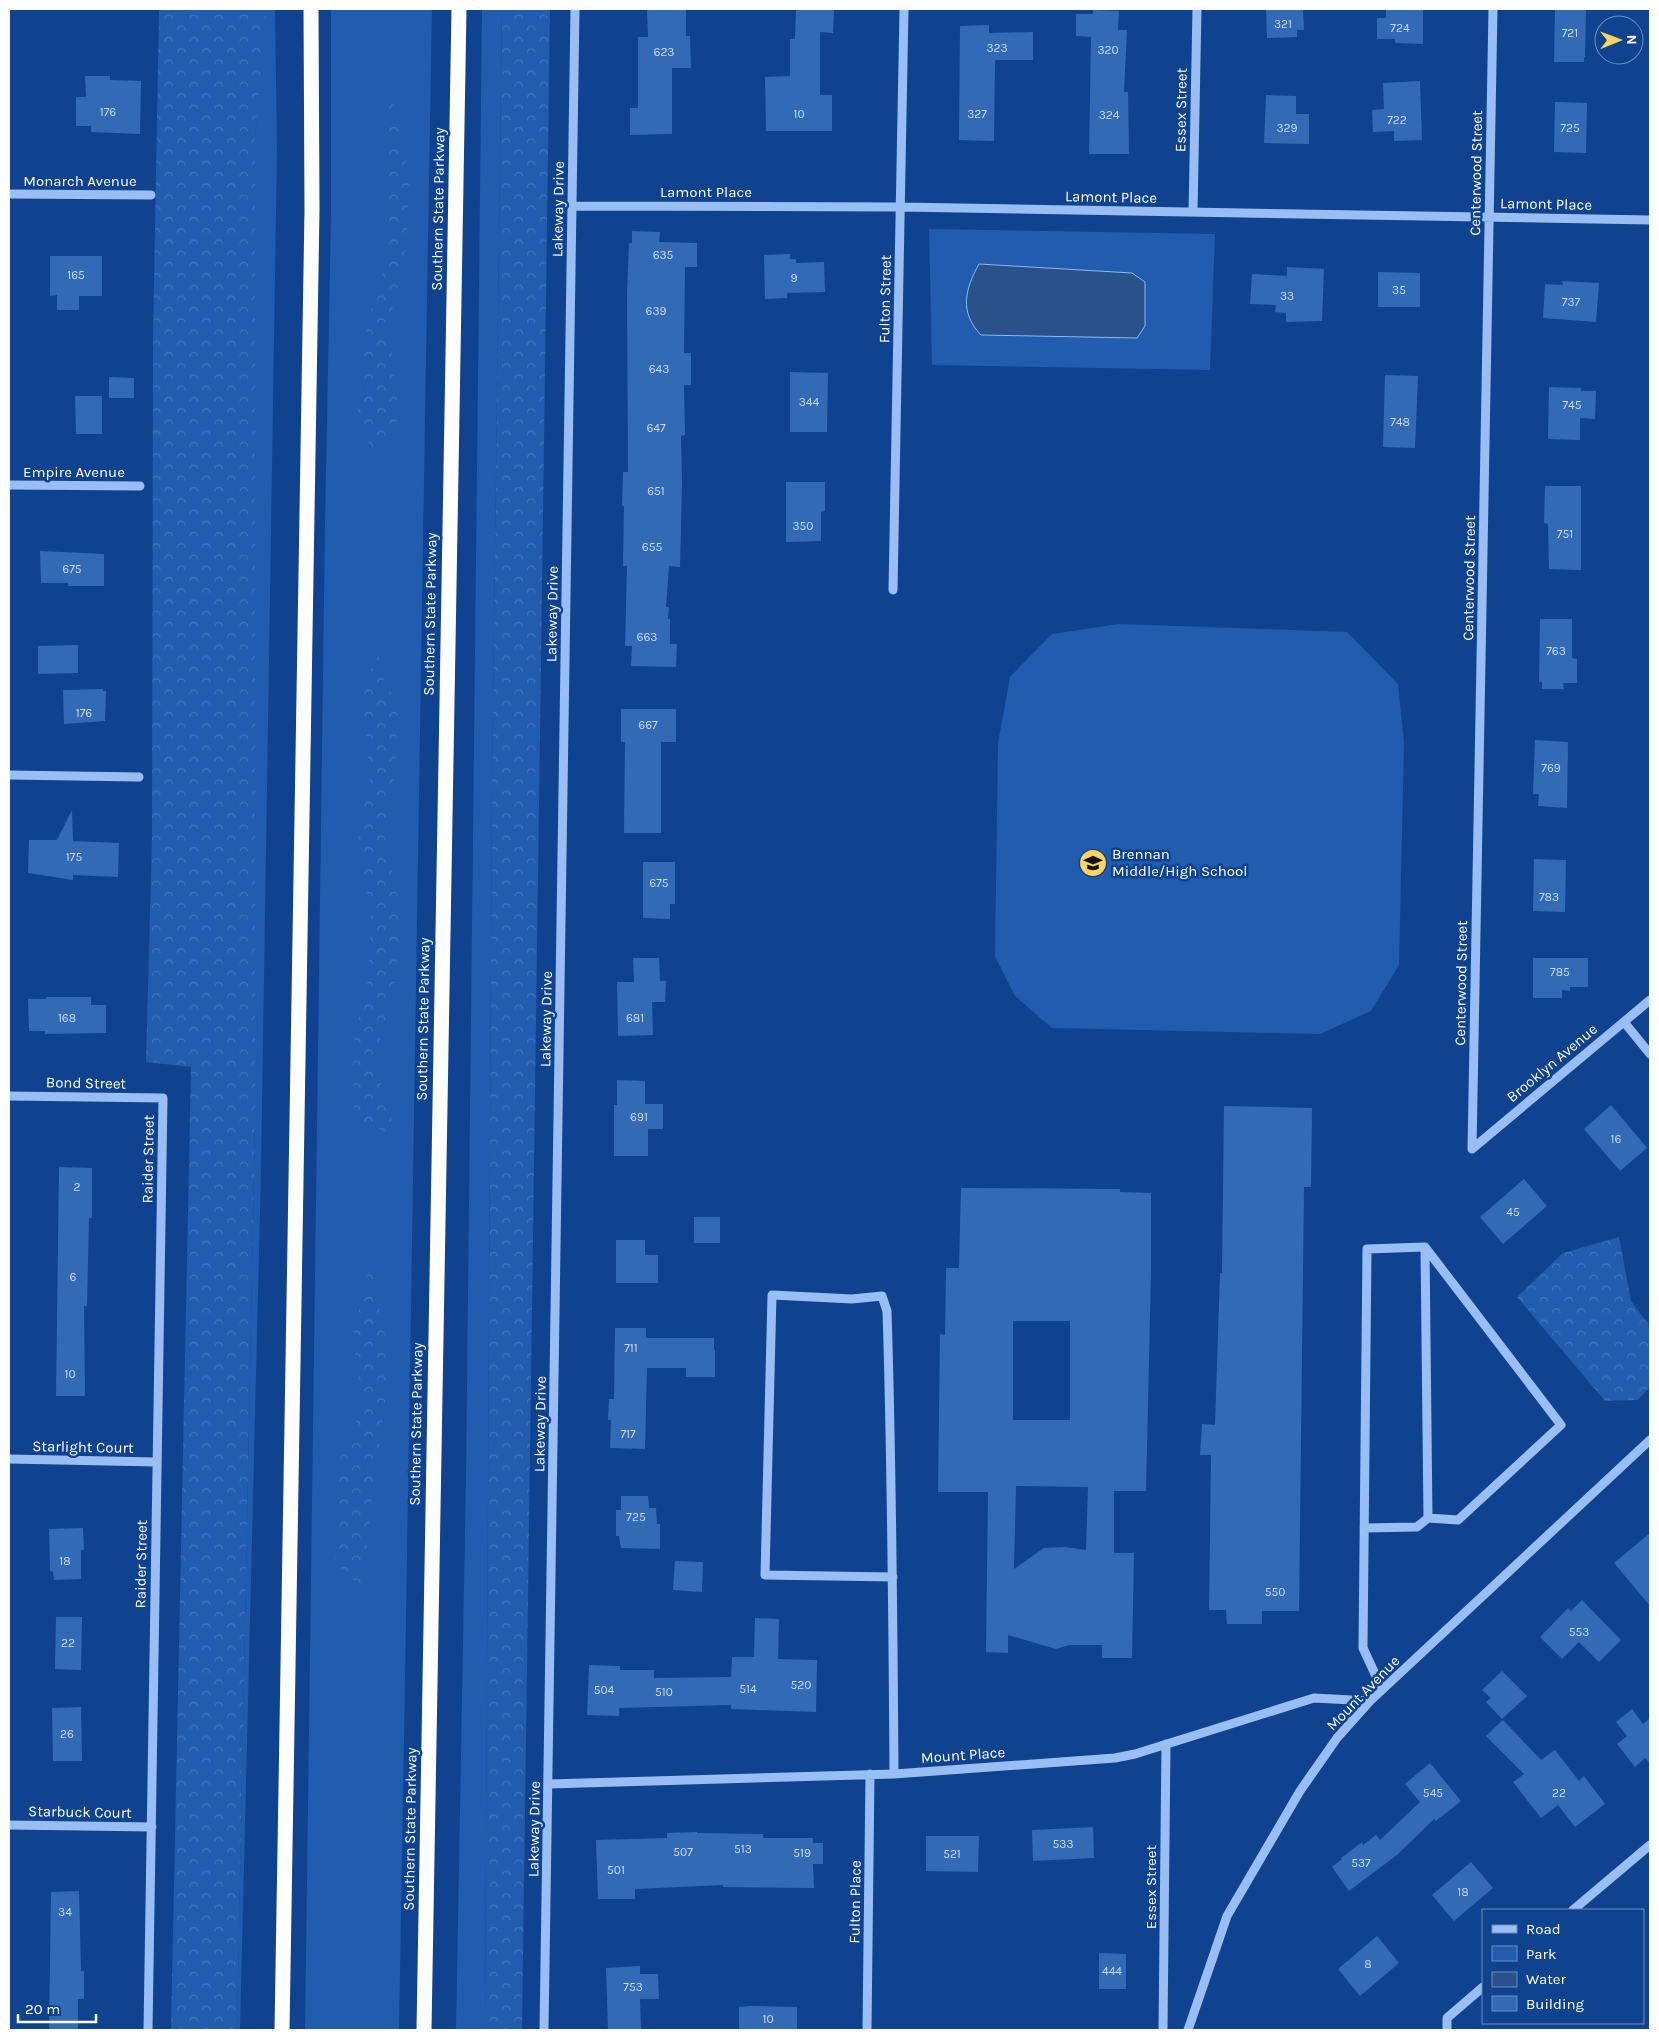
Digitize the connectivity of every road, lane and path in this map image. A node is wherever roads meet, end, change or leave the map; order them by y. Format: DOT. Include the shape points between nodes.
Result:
graph roads {
  1 [pos="311,9"];
  2 [pos="459,9"];
  3 [pos="576,9"];
  4 [pos="904,9"];
  5 [pos="1196,9"];
  6 [pos="1492,9"];
  7 [pos="9,194"];
  8 [pos="151,195"];
  9 [pos="572,206"];
  10 [pos="901,207"];
  11 [pos="1193,212"];
  12 [pos="1489,217"];
  13 [pos="1650,220"];
  14 [pos="9,485"];
  15 [pos="140,486"];
  16 [pos="894,590"];
  17 [pos="9,776"];
  18 [pos="138,776"];
  19 [pos="1650,1000"];
  20 [pos="1624,1022"];
  21 [pos="1650,1054"];
  22 [pos="9,1096"];
  23 [pos="163,1098"];
  24 [pos="1472,1148"];
  25 [pos="1426,1247"];
  26 [pos="1650,1440"];
  27 [pos="9,1460"];
  28 [pos="156,1462"];
  29 [pos="1428,1518"];
  30 [pos="1364,1528"];
  31 [pos="893,1577"];
  32 [pos="1382,1689"];
  33 [pos="1370,1701"];
  34 [pos="1166,1744"];
  35 [pos="870,1774"];
  36 [pos="894,1774"];
  37 [pos="549,1784"];
  38 [pos="9,1825"];
  39 [pos="152,1827"];
  40 [pos="1650,1845"];
  41 [pos="1574,1909"];
  42 [pos="1482,1988"];
  43 [pos="148,2030"];
  44 [pos="282,2030"];
  45 [pos="424,2030"];
  46 [pos="544,2030"];
  47 [pos="867,2030"];
  48 [pos="1163,2030"];
  49 [pos="1188,2030"];
  50 [pos="1447,2030"];
  1 -- 44 [label="highway" via="312,230"];
  2 -- 45 [label="highway, Southern State Parkway"];
  3 -- 9 [label="street, Lakeway Drive"];
  4 -- 10 [label="street, Fulton Street"];
  5 -- 11 [label="street, Essex Street"];
  6 -- 12 [label="street, Centerwood Street"];
  7 -- 8 [label="street, Monarch Avenue"];
  9 -- 10 [label="street, Lamont Place"];
  9 -- 37 [label="street, Lakeway Drive"];
  10 -- 11 [label="street, Lamont Place"];
  10 -- 16 [label="street, Fulton Street"];
  11 -- 12 [label="street, Lamont Place"];
  12 -- 13 [label="street, Lamont Place"];
  12 -- 24 [label="street, Centerwood Street"];
  14 -- 15 [label="street, Empire Avenue"];
  17 -- 18 [label="street"];
  19 -- 20 [label="street, Brooklyn Avenue"];
  20 -- 21 [label="street"];
  20 -- 24 [label="street, Brooklyn Avenue"];
  22 -- 23 [label="street, Bond Street"];
  23 -- 28 [label="street, Raider Street"];
  25 -- 29 [label="street"];
  25 -- 29 [label="street" via="1561,1425 1458,1520"];
  25 -- 30 [label="street" via="1367,1249"];
  26 -- 32 [label="street, Mount Avenue"];
  27 -- 28 [label="street, Starlight Court"];
  28 -- 39 [label="street, Raider Street"];
  29 -- 30 [label="street" via="1417,1528"];
  30 -- 32 [label="street" via="1363,1648"];
  31 -- 31 [label="street" via="765,1575 772,1295 852,1299 882,1296 887,1311"];
  31 -- 36 [label="street"];
  32 -- 33 [label="street, Mount Avenue"];
  33 -- 34 [label="street, Mount Place" via="1314,1698"];
  33 -- 49 [label="street, Mount Avenue" via="1337,1738 1300,1791 1226,1916"];
  34 -- 36 [label="street, Mount Place" via="1115,1758"];
  34 -- 48 [label="street, Essex Street"];
  35 -- 36 [label="street, Mount Place"];
  35 -- 37 [label="street, Mount Place"];
  35 -- 47 [label="street, Fulton Place"];
  37 -- 46 [label="street, Lakeway Drive"];
  38 -- 39 [label="street, Starbuck Court"];
  39 -- 43 [label="street, Raider Street"];
  40 -- 41 [label="street"];
  42 -- 50 [label="street" via="1447,2018"];
}
